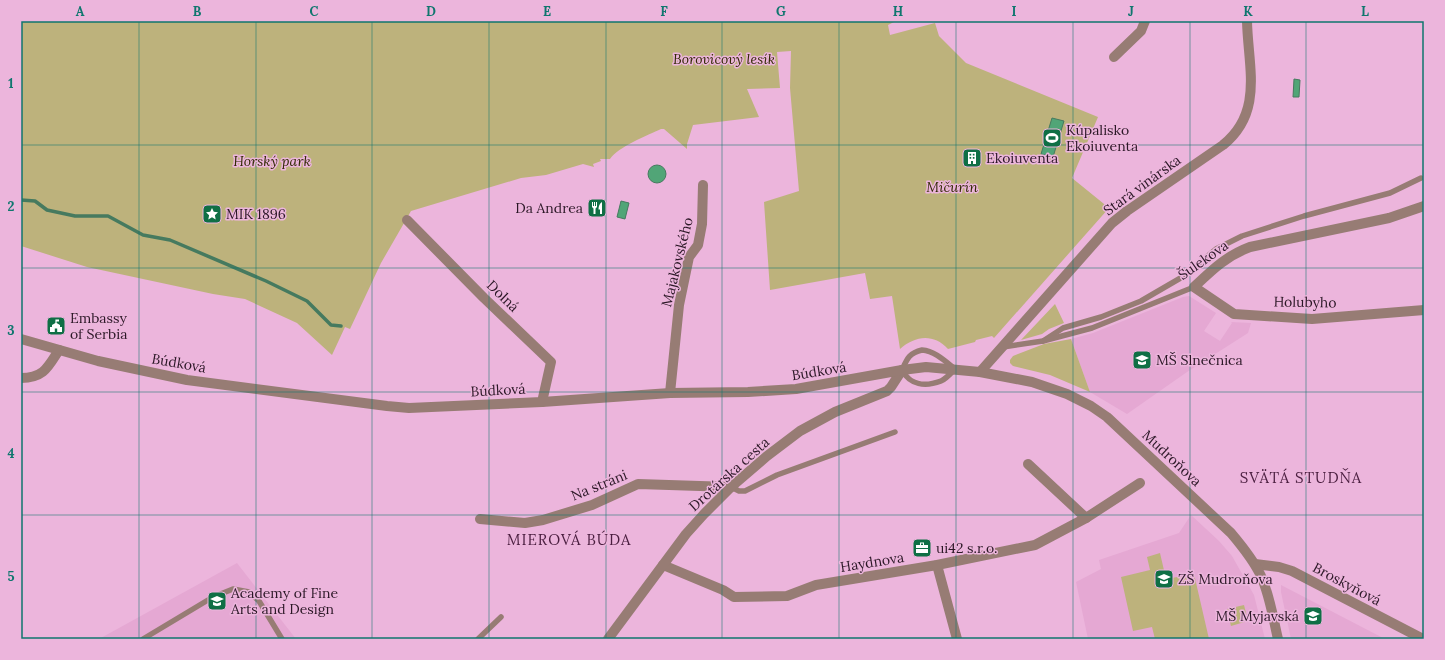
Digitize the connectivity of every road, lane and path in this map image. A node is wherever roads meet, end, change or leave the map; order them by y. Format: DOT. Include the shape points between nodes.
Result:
graph roads {
  1 [pos="1145,21"];
  2 [pos="1247,21"];
  3 [pos="1114,58"];
  4 [pos="1422,178"];
  5 [pos="703,185"];
  6 [pos="1424,206"];
  7 [pos="408,220"];
  8 [pos="1194,287"];
  9 [pos="1424,310"];
  10 [pos="21,339"];
  11 [pos="1043,341"];
  12 [pos="1001,347"];
  13 [pos="59,350"];
  14 [pos="955,369"];
  15 [pos="902,370"];
  16 [pos="980,372"];
  17 [pos="21,378"];
  18 [pos="670,393"];
  19 [pos="542,402"];
  20 [pos="895,432"];
  21 [pos="1028,464"];
  22 [pos="1140,483"];
  23 [pos="731,487"];
  24 [pos="1086,518"];
  25 [pos="480,519"];
  26 [pos="1255,564"];
  27 [pos="663,565"];
  28 [pos="937,565"];
  29 [pos="501,617"];
  30 [pos="143,639"];
  31 [pos="282,639"];
  32 [pos="478,639"];
  33 [pos="608,639"];
  34 [pos="957,639"];
  35 [pos="1278,639"];
  36 [pos="1423,639"];
  1 -- 3 [label="street" via="1141,31"];
  2 -- 12 [label="street, Stará vinárska" via="1251,97 1247,115 1234,136 1112,223"];
  4 -- 11 [label="lane" via="1390,193 1242,236 1216,249 1184,276 1141,301 1101,317 1063,328"];
  5 -- 18 [label="street, Majakovského" via="702,224 698,245 689,257 679,305"];
  6 -- 8 [label="street, Šulekova" via="1389,218 1250,247 1223,261"];
  7 -- 19 [label="street, Dolná" via="551,362"];
  8 -- 9 [label="street, Holubyho" via="1234,314 1312,319"];
  8 -- 11 [label="lane, Šulekova" via="1092,328"];
  10 -- 13 [label="street, Búdková"];
  11 -- 12 [label="lane, Šulekova"];
  12 -- 16 [label="street, Stará vinárska"];
  13 -- 17 [label="street" via="45,371 32,378"];
  13 -- 19 [label="street, Búdková" via="187,380 387,406 419,408"];
  14 -- 15 [label="street, Búdková" via="926,367"];
  14 -- 15 [label="lane" via="942,381 927,384 918,384 910,380"];
  14 -- 15 [label="lane" via="935,354 922,350 908,357"];
  14 -- 16 [label="street, Búdková"];
  15 -- 18 [label="street, Búdková" via="796,389"];
  15 -- 23 [label="street, Drotárska cesta" via="886,391 835,412 800,431"];
  16 -- 26 [label="street, Mudroňova" via="1046,387 1099,411 1231,533"];
  18 -- 19 [label="street, Búdková"];
  20 -- 23 [label="lane" via="797,467 745,491"];
  21 -- 24 [label="street"];
  22 -- 24 [label="street, Haydnova"];
  23 -- 25 [label="street, Na stráni" via="638,484 592,505 543,520 525,523"];
  23 -- 27 [label="street, Drotárska cesta" via="700,519"];
  24 -- 28 [label="street, Haydnova" via="1035,545"];
  26 -- 35 [label="street, Mudroňova" via="1267,592"];
  26 -- 36 [label="street, Broskyňová" via="1292,571"];
  27 -- 28 [label="street, Haydnova" via="734,597 787,596 816,585"];
  27 -- 33 [label="street, Drotárska cesta"];
  28 -- 34 [label="street"];
  29 -- 32 [label="lane"];
  30 -- 31 [label="lane" via="214,597 233,590 249,592 259,601"];
}
